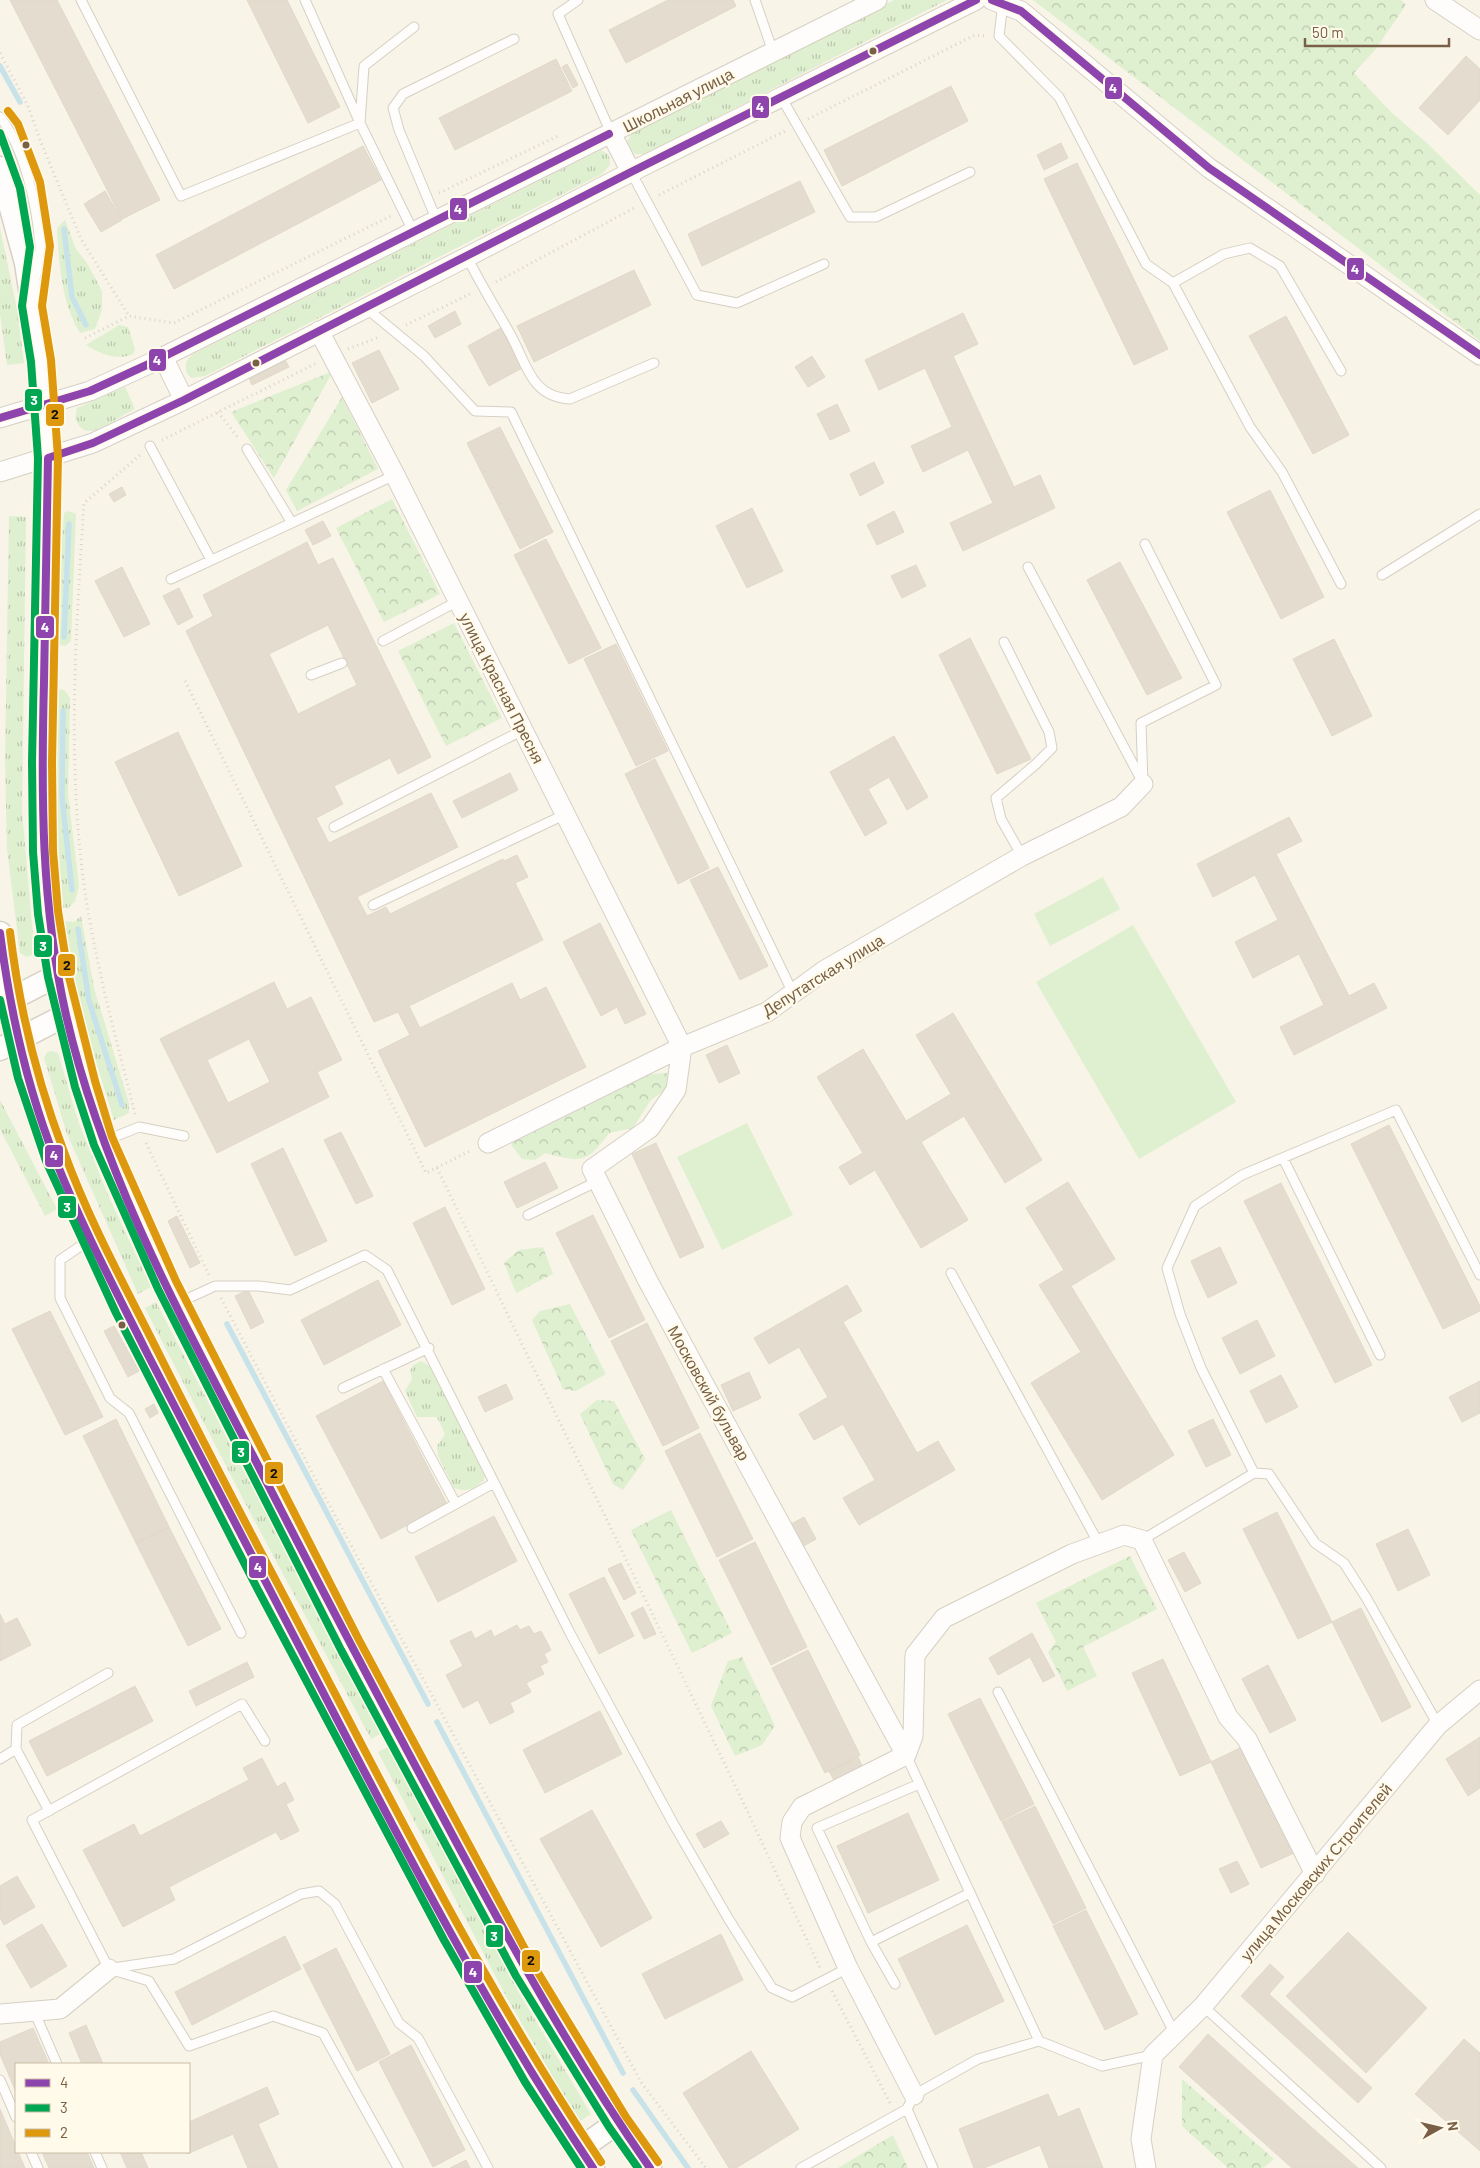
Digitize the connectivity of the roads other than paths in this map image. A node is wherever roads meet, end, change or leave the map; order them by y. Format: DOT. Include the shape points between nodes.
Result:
graph roads {
  1 [pos="81,0"];
  2 [pos="305,0"];
  3 [pos="578,0"];
  4 [pos="755,0"];
  5 [pos="877,0"];
  6 [pos="976,0"];
  7 [pos="1435,0"];
  8 [pos="998,2"];
  9 [pos="414,27"];
  10 [pos="1480,30"];
  11 [pos="514,39"];
  12 [pos="773,52"];
  13 [pos="781,97"];
  14 [pos="0,117"];
  15 [pos="360,123"];
  16 [pos="611,133"];
  17 [pos="0,168"];
  18 [pos="631,172"];
  19 [pos="970,172"];
  20 [pos="437,221"];
  21 [pos="414,233"];
  22 [pos="467,257"];
  23 [pos="824,264"];
  24 [pos="1173,283"];
  25 [pos="32,306"];
  26 [pos="366,308"];
  27 [pos="319,332"];
  28 [pos="1480,355"];
  29 [pos="163,357"];
  30 [pos="654,363"];
  31 [pos="1341,371"];
  32 [pos="184,400"];
  33 [pos="45,406"];
  34 [pos="0,418"];
  35 [pos="150,446"];
  36 [pos="248,449"];
  37 [pos="48,458"];
  38 [pos="0,472"];
  39 [pos="395,475"];
  40 [pos="1480,514"];
  41 [pos="292,523"];
  42 [pos="1145,544"];
  43 [pos="211,560"];
  44 [pos="1028,567"];
  45 [pos="1382,575"];
  46 [pos="171,579"];
  47 [pos="1341,584"];
  48 [pos="458,601"];
  49 [pos="383,641"];
  50 [pos="1004,642"];
  51 [pos="342,663"];
  52 [pos="311,676"];
  53 [pos="524,730"];
  54 [pos="1143,784"];
  55 [pos="566,814"];
  56 [pos="334,827"];
  57 [pos="1022,856"];
  58 [pos="373,905"];
  59 [pos="0,933"];
  60 [pos="58,975"];
  61 [pos="793,993"];
  62 [pos="5,1002"];
  63 [pos="66,1015"];
  64 [pos="10,1044"];
  65 [pos="682,1047"];
  66 [pos="184,1136"];
  67 [pos="103,1141"];
  68 [pos="488,1143"];
  69 [pos="1283,1158"];
  70 [pos="598,1181"];
  71 [pos="528,1215"];
  72 [pos="91,1239"];
  73 [pos="951,1273"];
  74 [pos="1480,1275"];
  75 [pos="176,1304"];
  76 [pos="428,1348"];
  77 [pos="1380,1355"];
  78 [pos="383,1369"];
  79 [pos="342,1388"];
  80 [pos="1254,1473"];
  81 [pos="494,1482"];
  82 [pos="456,1504"];
  83 [pos="412,1528"];
  84 [pos="1142,1540"];
  85 [pos="1099,1544"];
  86 [pos="240,1633"];
  87 [pos="108,1673"];
  88 [pos="1480,1690"];
  89 [pos="998,1692"];
  90 [pos="1438,1725"];
  91 [pos="266,1741"];
  92 [pos="16,1749"];
  93 [pos="906,1755"];
  94 [pos="0,1759"];
  95 [pos="919,1784"];
  96 [pos="49,1811"];
  97 [pos="1315,1874"];
  98 [pos="970,1893"];
  99 [pos="871,1942"];
  100 [pos="848,1968"];
  101 [pos="109,1969"];
  102 [pos="895,1984"];
  103 [pos="1203,2006"];
  104 [pos="34,2011"];
  105 [pos="0,2014"];
  106 [pos="1175,2034"];
  107 [pos="1039,2041"];
  108 [pos="1153,2055"];
  109 [pos="57,2063"];
  110 [pos="0,2080"];
  111 [pos="910,2102"];
  112 [pos="15,2115"];
  113 [pos="618,2122"];
  114 [pos="580,2150"];
  115 [pos="31,2153"];
  116 [pos="95,2153"];
  117 [pos="644,2166"];
  118 [pos="38,2168"];
  119 [pos="102,2168"];
  120 [pos="398,2168"];
  121 [pos="488,2168"];
  122 [pos="593,2168"];
  123 [pos="801,2168"];
  124 [pos="933,2168"];
  125 [pos="1146,2168"];
  126 [pos="1382,2168"];
  1 -- 15 [label="lane" via="181,196"];
  2 -- 15 [label="lane"];
  3 -- 16 [label="lane" via="558,14"];
  4 -- 12 [label="lane"];
  5 -- 12 [label="street, Школьная улица"];
  6 -- 13 [label="street"];
  7 -- 10 [label="street"];
  8 -- 24 [label="lane" via="999,36 1059,97 1146,264"];
  8 -- 28 [label="street" via="1021,11 1209,168"];
  9 -- 15 [label="lane" via="364,66"];
  11 -- 20 [label="lane" via="403,94 392,108"];
  12 -- 16 [label="street, Школьная улица"];
  13 -- 18 [label="street"];
  13 -- 19 [label="lane" via="850,217 876,218"];
  14 -- 25 [label="lane" via="8,128 30,185 40,247"];
  15 -- 21 [label="lane"];
  16 -- 18 [label="street"];
  16 -- 20 [label="street, Школьная улица"];
  17 -- 25 [label="street" via="26,263"];
  18 -- 22 [label="street"];
  18 -- 23 [label="lane" via="698,295 737,303"];
  20 -- 21 [label="street, Школьная улица"];
  21 -- 29 [label="street, Школьная улица"];
  22 -- 26 [label="street"];
  22 -- 30 [label="lane" via="532,379 554,398 570,400"];
  24 -- 31 [label="lane" via="1224,254 1250,248 1280,266"];
  24 -- 47 [label="lane" via="1250,427 1282,472"];
  25 -- 33 [label="street"];
  26 -- 27 [label="street"];
  26 -- 61 [label="lane" via="424,356 475,411 511,412"];
  27 -- 32 [label="street"];
  27 -- 39 [label="street, улица Красная Пресня"];
  29 -- 32 [label="street"];
  29 -- 33 [label="street, Школьная улица" via="90,391"];
  32 -- 37 [label="street" via="93,443"];
  33 -- 34 [label="street, Школьная улица"];
  33 -- 37 [label="street"];
  35 -- 43 [label="lane"];
  36 -- 41 [label="lane"];
  37 -- 38 [label="street"];
  37 -- 60 [label="street" via="43,851"];
  39 -- 41 [label="lane"];
  39 -- 48 [label="street, улица Красная Пресня"];
  40 -- 45 [label="lane"];
  41 -- 43 [label="lane"];
  42 -- 54 [label="lane" via="1216,685 1141,723"];
  43 -- 46 [label="lane"];
  44 -- 54 [label="lane"];
  48 -- 49 [label="lane"];
  48 -- 53 [label="street, улица Красная Пресня"];
  50 -- 57 [label="lane" via="1049,732 1052,748 996,798 1002,819"];
  51 -- 52 [label="lane"];
  53 -- 55 [label="street, улица Красная Пресня"];
  53 -- 56 [label="lane"];
  54 -- 57 [label="street, Депутатская улица" via="1121,808"];
  55 -- 58 [label="lane"];
  55 -- 65 [label="street, улица Красная Пресня"];
  57 -- 61 [label="street, Депутатская улица" via="825,970"];
  59 -- 62 [label="street"];
  60 -- 62 [label="street"];
  60 -- 63 [label="street"];
  61 -- 65 [label="street, Депутатская улица" via="768,1012"];
  62 -- 64 [label="street"];
  63 -- 64 [label="street"];
  63 -- 67 [label="street"];
  64 -- 72 [label="street"];
  65 -- 68 [label="street, Депутатская улица"];
  65 -- 70 [label="street" via="676,1090 650,1128 592,1169"];
  66 -- 67 [label="lane" via="139,1127"];
  67 -- 75 [label="street"];
  69 -- 74 [label="lane" via="1396,1110"];
  69 -- 77 [label="lane"];
  69 -- 80 [label="lane" via="1242,1175 1194,1206 1167,1268 1201,1368"];
  70 -- 71 [label="lane"];
  70 -- 93 [label="street, Московский бульвар" via="648,1281"];
  72 -- 86 [label="lane" via="60,1260 60,1298 110,1398 129,1413"];
  72 -- 114 [label="street" via="356,1754 476,1978"];
  73 -- 85 [label="lane"];
  75 -- 76 [label="lane" via="215,1286 290,1290 364,1255 387,1270"];
  75 -- 113 [label="street" via="350,1645 525,1971"];
  76 -- 78 [label="lane"];
  76 -- 81 [label="lane"];
  78 -- 79 [label="lane"];
  78 -- 82 [label="lane"];
  80 -- 84 [label="lane"];
  80 -- 90 [label="lane" via="1269,1474 1315,1543 1344,1563"];
  81 -- 82 [label="lane"];
  81 -- 100 [label="lane" via="570,1633 668,1814 772,1988 792,1998"];
  82 -- 83 [label="lane"];
  84 -- 85 [label="street" via="1124,1535"];
  84 -- 97 [label="street" via="1228,1717 1247,1739"];
  85 -- 93 [label="street" via="1072,1554 944,1618 915,1655 913,1736"];
  87 -- 92 [label="lane" via="17,1725"];
  88 -- 90 [label="street, улица Московских Строителей"];
  89 -- 106 [label="lane"];
  90 -- 97 [label="street, улица Московских Строителей"];
  91 -- 96 [label="lane" via="242,1704"];
  92 -- 94 [label="lane"];
  92 -- 96 [label="lane"];
  93 -- 95 [label="lane"];
  93 -- 100 [label="street" via="802,1807 792,1822 790,1838"];
  95 -- 98 [label="lane"];
  95 -- 99 [label="lane" via="817,1828"];
  96 -- 101 [label="lane" via="32,1820"];
  97 -- 103 [label="street, улица Московских Строителей"];
  98 -- 99 [label="lane"];
  98 -- 107 [label="lane"];
  99 -- 102 [label="lane"];
  100 -- 111 [label="street"];
  101 -- 104 [label="street" via="60,2009"];
  101 -- 120 [label="lane" via="149,1981 189,2046 273,2016 323,2033"];
  101 -- 121 [label="lane" via="174,1959 300,1894 319,1891 335,1904 399,2023 418,2038"];
  103 -- 106 [label="street, улица Московских Строителей"];
  103 -- 126 [label="lane"];
  104 -- 105 [label="street"];
  104 -- 109 [label="lane"];
  106 -- 108 [label="street, улица Московских Строителей"];
  107 -- 108 [label="lane" via="1102,2066"];
  107 -- 111 [label="lane" via="978,2059"];
  108 -- 125 [label="street" via="1141,2139"];
  110 -- 112 [label="lane"];
  111 -- 123 [label="lane" via="896,2115"];
  111 -- 124 [label="lane"];
  113 -- 114 [label="street"];
  113 -- 117 [label="street"];
  114 -- 122 [label="street"];
  115 -- 118 [label="lane"];
  116 -- 119 [label="lane"];
}
